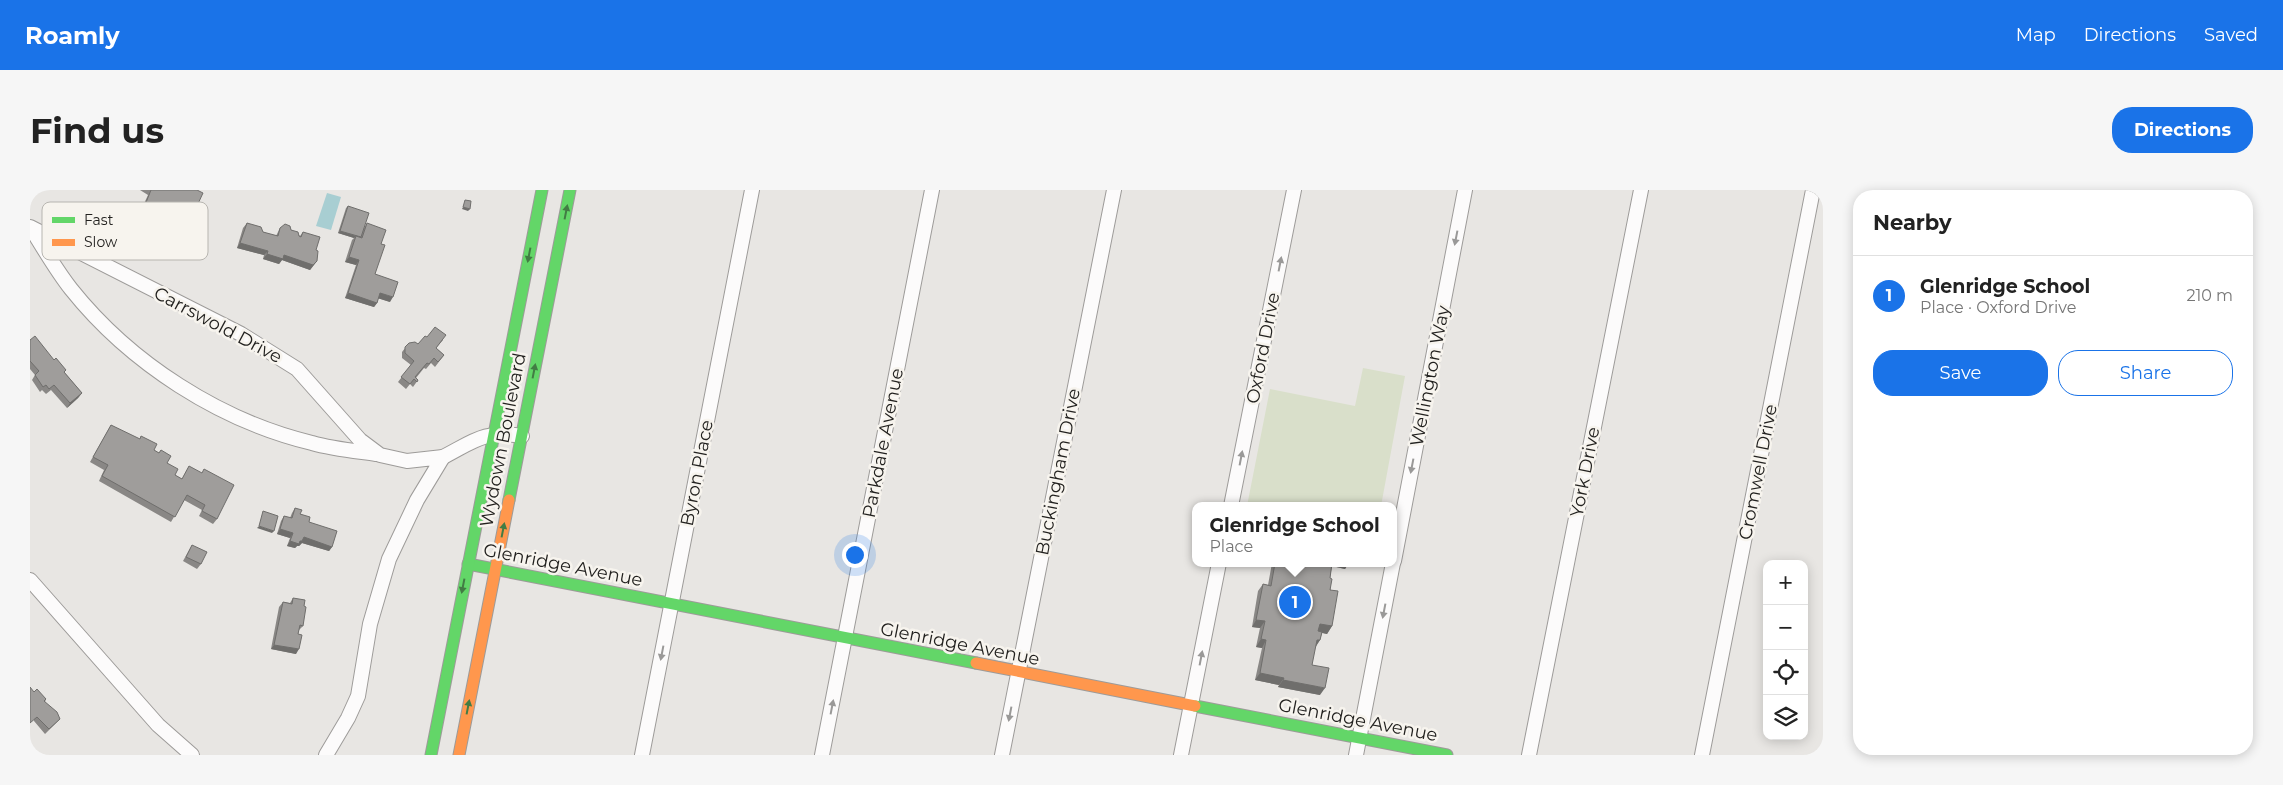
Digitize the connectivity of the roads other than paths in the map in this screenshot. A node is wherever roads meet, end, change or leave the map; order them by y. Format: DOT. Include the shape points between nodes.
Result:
graph roads {
  1 [pos="542,190"];
  2 [pos="570,190"];
  3 [pos="752,190"];
  4 [pos="932,190"];
  5 [pos="1114,190"];
  6 [pos="1294,190"];
  7 [pos="1465,190"];
  8 [pos="1641,190"];
  9 [pos="1813,190"];
  10 [pos="30,228"];
  11 [pos="42,234"];
  12 [pos="42,246"];
  13 [pos="51,260"];
  14 [pos="94,260"];
  15 [pos="494,433"];
  16 [pos="522,436"];
  17 [pos="380,455"];
  18 [pos="443,457"];
  19 [pos="1232,502"];
  20 [pos="1397,546"];
  21 [pos="468,564"];
  22 [pos="1219,567"];
  23 [pos="1393,567"];
  24 [pos="495,568"];
  25 [pos="30,580"];
  26 [pos="671,605"];
  27 [pos="845,638"];
  28 [pos="1018,673"];
  29 [pos="1191,706"];
  30 [pos="1360,738"];
  31 [pos="192,755"];
  32 [pos="326,755"];
  33 [pos="431,755"];
  34 [pos="459,755"];
  35 [pos="642,755"];
  36 [pos="822,755"];
  37 [pos="1002,755"];
  38 [pos="1181,755"];
  39 [pos="1356,755"];
  40 [pos="1447,755"];
  41 [pos="1529,755"];
  42 [pos="1702,755"];
  1 -- 15 [label="street, Wydown Boulevard, one-way"];
  16 -- 2 [label="street, Wydown Boulevard, one-way"];
  3 -- 26 [label="street, Byron Place"];
  4 -- 27 [label="street, Parkdale Avenue"];
  5 -- 28 [label="street, Buckingham Drive"];
  19 -- 6 [label="street, Oxford Drive, one-way"];
  7 -- 20 [label="street, Wellington Way, one-way"];
  8 -- 41 [label="street, York Drive"];
  9 -- 42 [label="street, Cromwell Drive"];
  10 -- 11 [label="street, Carrswold Drive"];
  10 -- 12 [label="street, Carrswold Drive"];
  13 -- 17 [label="street, Carrswold Drive" via="70,288 109,332 189,392 278,433 312,444"];
  14 -- 17 [label="street, Carrswold Drive" via="241,334 297,369 360,440"];
  15 -- 16 [label="street, Carrswold Drive"];
  15 -- 18 [label="street, Carrswold Drive"];
  15 -- 21 [label="street, Wydown Boulevard"];
  24 -- 16 [label="street, Wydown Boulevard, one-way"];
  17 -- 18 [label="street, Carrswold Drive" via="407,461"];
  18 -- 32 [label="street" via="417,500 389,559 370,624 358,696"];
  21 -- 24 [label="street, Glenridge Avenue"];
  21 -- 33 [label="street, Wydown Boulevard, one-way"];
  29 -- 22 [label="street, one-way"];
  23 -- 30 [label="street, Wellington Way, one-way"];
  24 -- 26 [label="street, Glenridge Avenue"];
  34 -- 24 [label="street, Wydown Boulevard, one-way"];
  25 -- 31 [label="street" via="158,725"];
  26 -- 27 [label="street, Glenridge Avenue"];
  26 -- 35 [label="street, Byron Place, one-way"];
  27 -- 28 [label="street, Glenridge Avenue"];
  36 -- 27 [label="street, Parkdale Avenue, one-way"];
  28 -- 29 [label="street, Glenridge Avenue"];
  28 -- 37 [label="street, Buckingham Drive, one-way"];
  29 -- 30 [label="street, Glenridge Avenue"];
  29 -- 38 [label="street"];
  30 -- 39 [label="street, Wellington Way"];
  30 -- 40 [label="street, Glenridge Avenue"];
}
